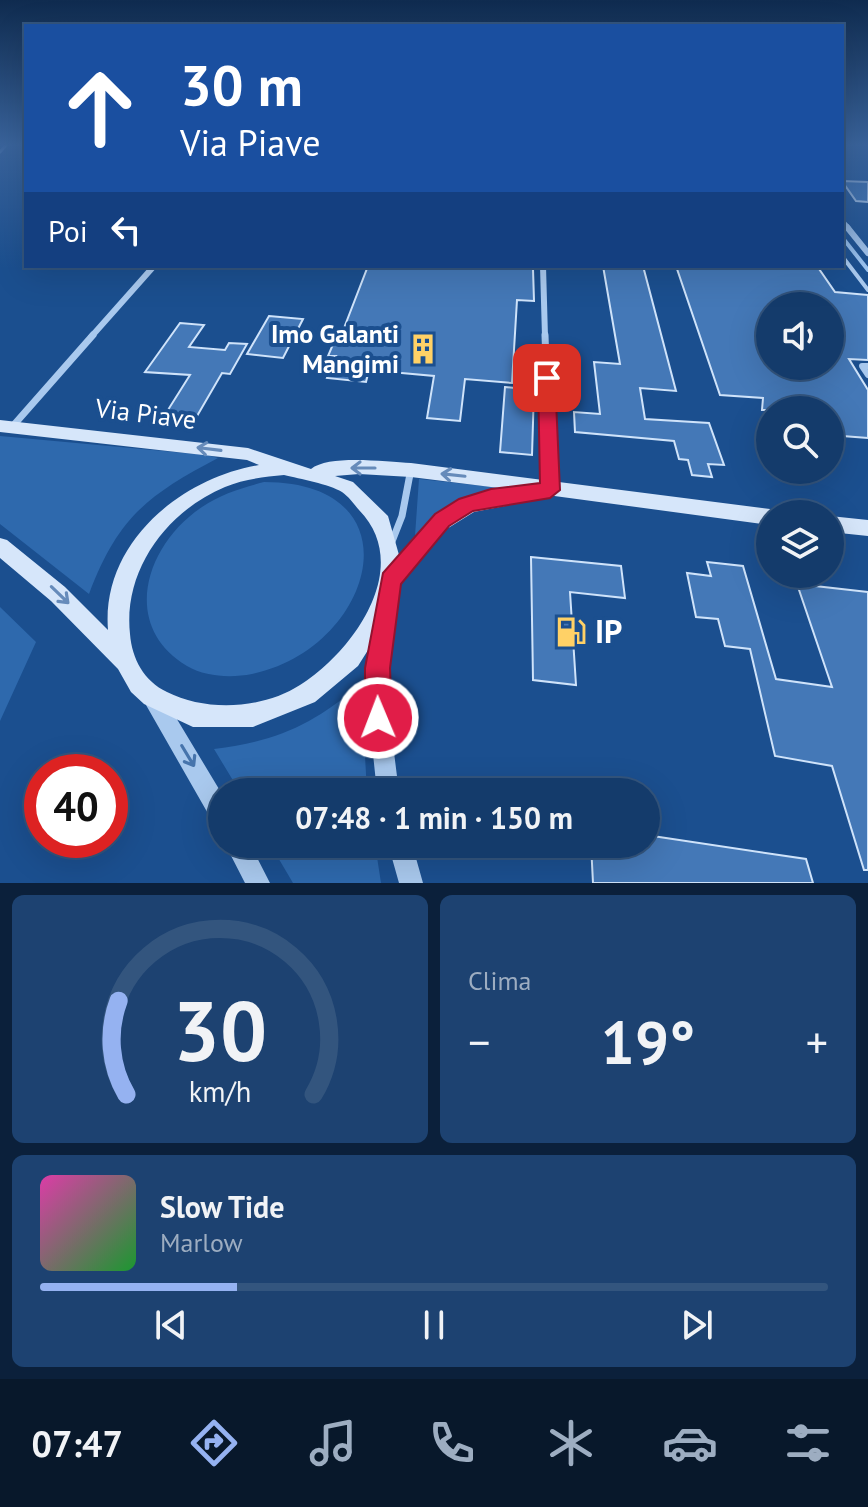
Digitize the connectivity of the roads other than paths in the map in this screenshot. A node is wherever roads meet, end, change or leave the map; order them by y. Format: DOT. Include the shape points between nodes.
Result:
graph roads {
  1 [pos="844,223"];
  2 [pos="868,253"];
  3 [pos="844,259"];
  4 [pos="152,268"];
  5 [pos="543,268"];
  6 [pos="868,290"];
  7 [pos="868,366"];
  8 [pos="868,375"];
  9 [pos="6,426"];
  10 [pos="284,468"];
  11 [pos="411,470"];
  12 [pos="315,471"];
  13 [pos="550,490"];
  14 [pos="756,515"];
  15 [pos="844,525"];
  16 [pos="868,528"];
  17 [pos="0,546"];
  18 [pos="390,548"];
  19 [pos="391,580"];
  20 [pos="385,603"];
  21 [pos="124,661"];
  22 [pos="152,697"];
  23 [pos="386,778"];
  24 [pos="208,792"];
  25 [pos="245,858"];
  26 [pos="404,858"];
  27 [pos="258,883"];
  28 [pos="411,883"];
  1 -- 2 [label="street"];
  3 -- 6 [label="lane"];
  4 -- 9 [label="street"];
  5 -- 13 [label="street"];
  7 -- 8 [label="lane" via="862,366"];
  10 -- 9 [label="main road, Via Piave, one-way" via="248,454"];
  10 -- 12 [label="main road"];
  10 -- 21 [label="main road" via="247,473 209,487 174,510 144,541 123,579 116,621"];
  11 -- 12 [label="main road, one-way"];
  13 -- 11 [label="main road, one-way"];
  11 -- 18 [label="lane"];
  12 -- 18 [label="main road" via="364,497 381,520"];
  13 -- 14 [label="main road"];
  13 -- 19 [label="main road" via="466,505 442,520"];
  15 -- 16 [label="main road"];
  17 -- 21 [label="main road, one-way" via="58,594"];
  18 -- 19 [label="main road"];
  19 -- 20 [label="main road"];
  20 -- 22 [label="main road" via="365,642 333,678 288,705 239,718 192,715"];
  20 -- 23 [label="street" via="377,697"];
  21 -- 22 [label="main road"];
  22 -- 24 [label="street, one-way"];
  25 -- 27 [label="street"];
  26 -- 28 [label="street"];
}
